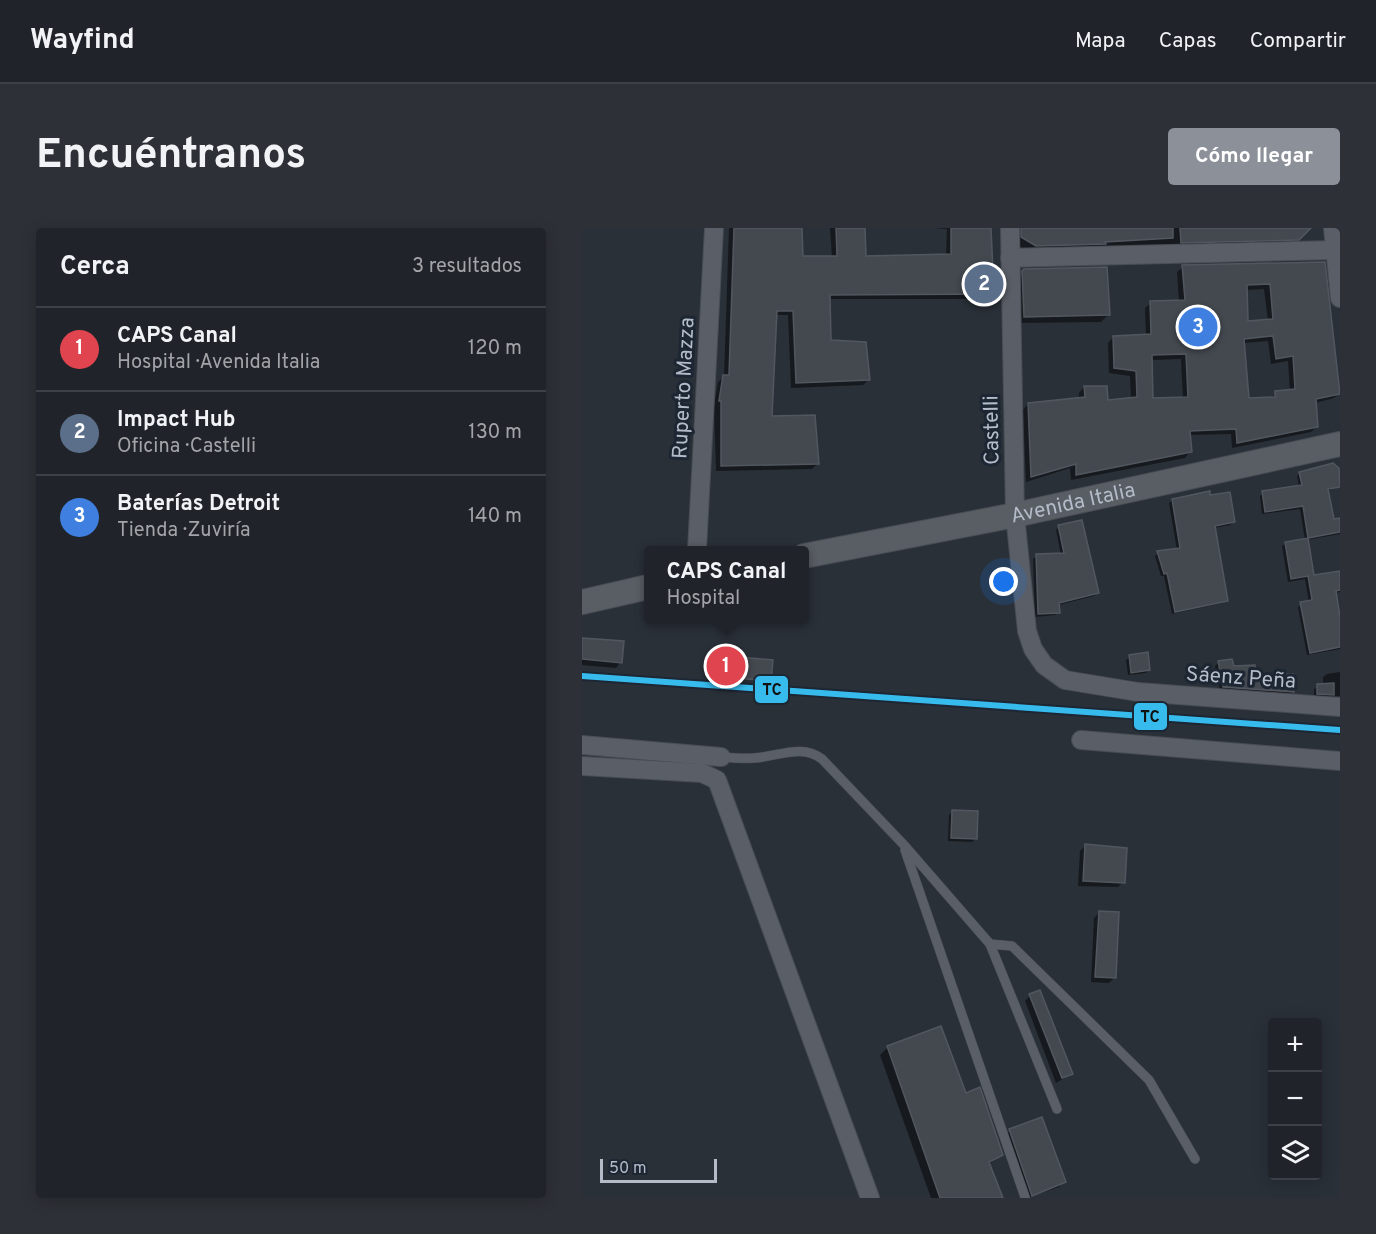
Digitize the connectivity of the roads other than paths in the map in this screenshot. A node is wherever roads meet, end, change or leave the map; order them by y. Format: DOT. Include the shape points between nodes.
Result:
graph roads {
  1 [pos="714,228"];
  2 [pos="1010,228"];
  3 [pos="1333,228"];
  4 [pos="1336,250"];
  5 [pos="1010,258"];
  6 [pos="1340,298"];
  7 [pos="1340,444"];
  8 [pos="1015,515"];
  9 [pos="697,546"];
  10 [pos="809,555"];
  11 [pos="644,588"];
  12 [pos="582,602"];
  13 [pos="1027,631"];
  14 [pos="1340,707"];
  15 [pos="1081,740"];
  16 [pos="582,745"];
  17 [pos="721,757"];
  18 [pos="1340,761"];
  19 [pos="582,766"];
  20 [pos="904,845"];
  21 [pos="990,944"];
  22 [pos="1057,1109"];
  23 [pos="1195,1160"];
  24 [pos="1025,1197"];
  25 [pos="870,1198"];
  1 -- 9 [label="street, Ruperto Mazza"];
  2 -- 5 [label="street, Castelli"];
  3 -- 4 [label="street"];
  4 -- 5 [label="street"];
  4 -- 6 [label="street"];
  5 -- 8 [label="street, Castelli"];
  7 -- 8 [label="street, Avenida Italia"];
  8 -- 10 [label="street, Avenida Italia"];
  8 -- 13 [label="street, Castelli"];
  11 -- 12 [label="street"];
  13 -- 14 [label="street, Sáenz Peña" via="1044,665 1065,680 1138,692"];
  15 -- 18 [label="street"];
  16 -- 17 [label="street"];
  17 -- 20 [label="lane" via="813,752"];
  19 -- 25 [label="street" via="702,773 717,780"];
  20 -- 21 [label="lane"];
  20 -- 24 [label="lane"];
  21 -- 22 [label="lane"];
  21 -- 23 [label="lane" via="1012,946 1149,1080"];
}
